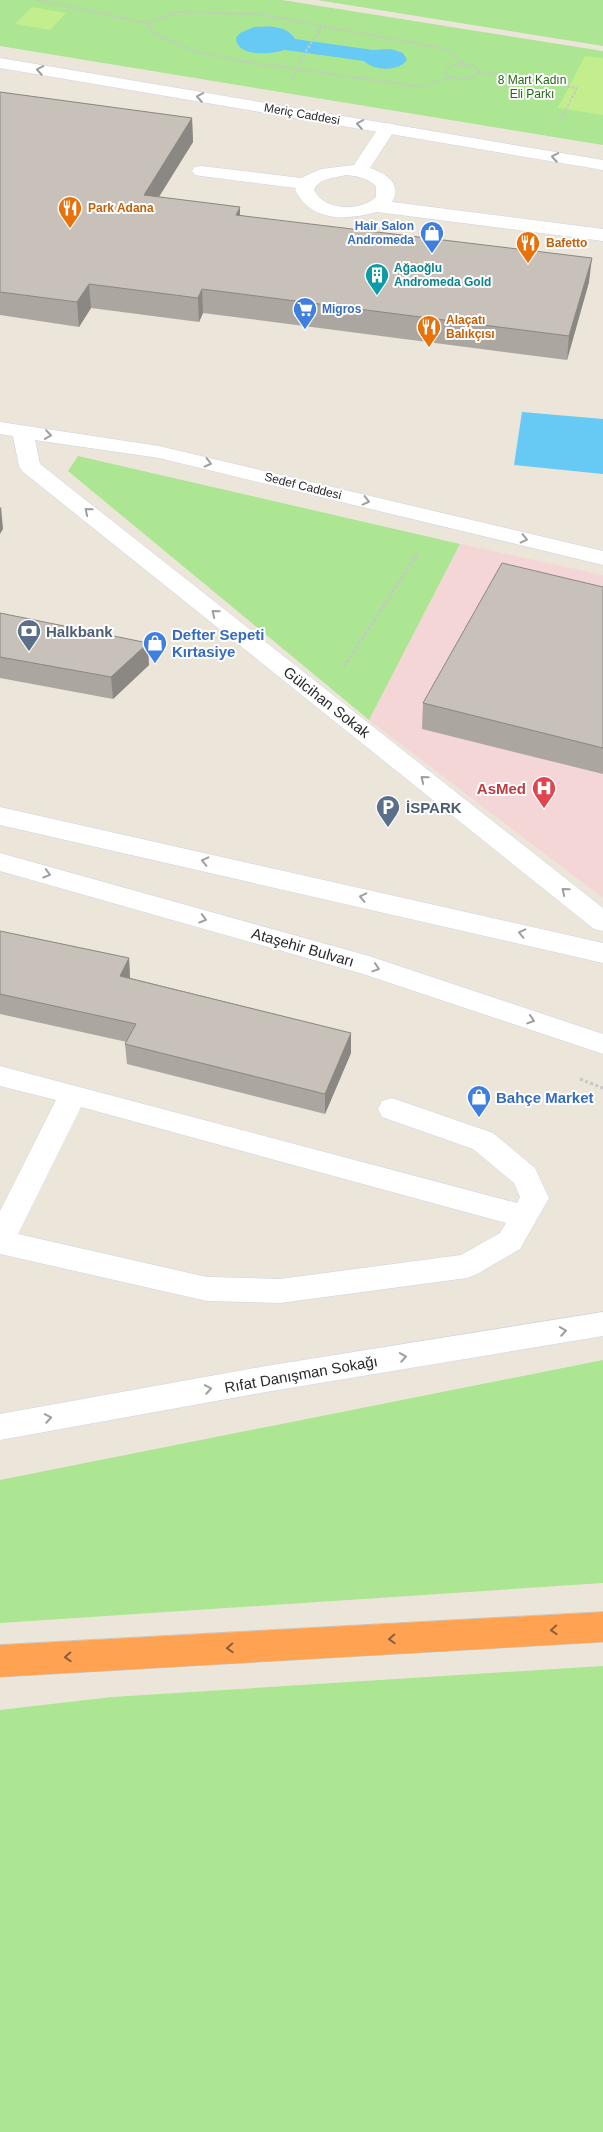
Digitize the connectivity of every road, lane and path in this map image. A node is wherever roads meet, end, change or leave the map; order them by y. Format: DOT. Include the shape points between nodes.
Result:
graph roads {
  1 [pos="37,0"];
  2 [pos="147,23"];
  3 [pos="323,26"];
  4 [pos="0,63"];
  5 [pos="464,64"];
  6 [pos="296,68"];
  7 [pos="479,72"];
  8 [pos="451,77"];
  9 [pos="564,112"];
  10 [pos="387,128"];
  11 [pos="603,165"];
  12 [pos="201,171"];
  13 [pos="359,171"];
  14 [pos="306,184"];
  15 [pos="376,206"];
  16 [pos="603,234"];
  17 [pos="0,428"];
  18 [pos="23,432"];
  19 [pos="440,519"];
  20 [pos="603,558"];
  21 [pos="324,699"];
  22 [pos="0,816"];
  23 [pos="0,862"];
  24 [pos="603,922"];
  25 [pos="603,953"];
  26 [pos="603,1044"];
  27 [pos="0,1076"];
  28 [pos="73,1094"];
  29 [pos="392,1108"];
  30 [pos="524,1216"];
  31 [pos="0,1241"];
  32 [pos="603,1324"];
  33 [pos="0,1427"];
  34 [pos="603,1627"];
  35 [pos="0,1661"];
  1 -- 2 [label="path"];
  2 -- 3 [label="path" via="176,12 258,14"];
  2 -- 6 [label="path" via="153,33 194,51"];
  3 -- 5 [label="path" via="446,49"];
  3 -- 6 [label="path"];
  10 -- 4 [label="street, Meriç Caddesi, one-way"];
  5 -- 7 [label="path"];
  5 -- 8 [label="path" via="447,68 446,73"];
  6 -- 8 [label="path" via="422,87"];
  7 -- 8 [label="path" via="471,78"];
  7 -- 9 [label="path" via="577,88"];
  11 -- 10 [label="street, Meriç Caddesi, one-way"];
  10 -- 13 [label="street"];
  12 -- 14 [label="street"];
  13 -- 14 [label="street" via="333,170 311,178"];
  13 -- 15 [label="street" via="372,174 387,186 388,193"];
  14 -- 15 [label="street" via="306,198 322,208 350,212"];
  15 -- 16 [label="street"];
  17 -- 18 [label="street, Sedef Caddesi"];
  18 -- 19 [label="street, Sedef Caddesi, one-way" via="158,452"];
  21 -- 18 [label="street, Gülcihan Sokak, one-way" via="30,466"];
  19 -- 20 [label="street, Sedef Caddesi, one-way"];
  19 -- 21 [label="path"];
  24 -- 21 [label="street, Gülcihan Sokak, one-way"];
  25 -- 22 [label="street, one-way"];
  23 -- 26 [label="street, Ataşehir Bulvarı, one-way" via="369,966"];
  27 -- 28 [label="street"];
  28 -- 30 [label="street"];
  28 -- 31 [label="street"];
  29 -- 30 [label="street" via="483,1141 526,1176 535,1198"];
  30 -- 31 [label="street" via="510,1241 467,1266 280,1291 207,1289"];
  33 -- 32 [label="street, Rıfat Danışman Sokağı, one-way" via="266,1379"];
  34 -- 35 [label="highway, one-way"];
}
